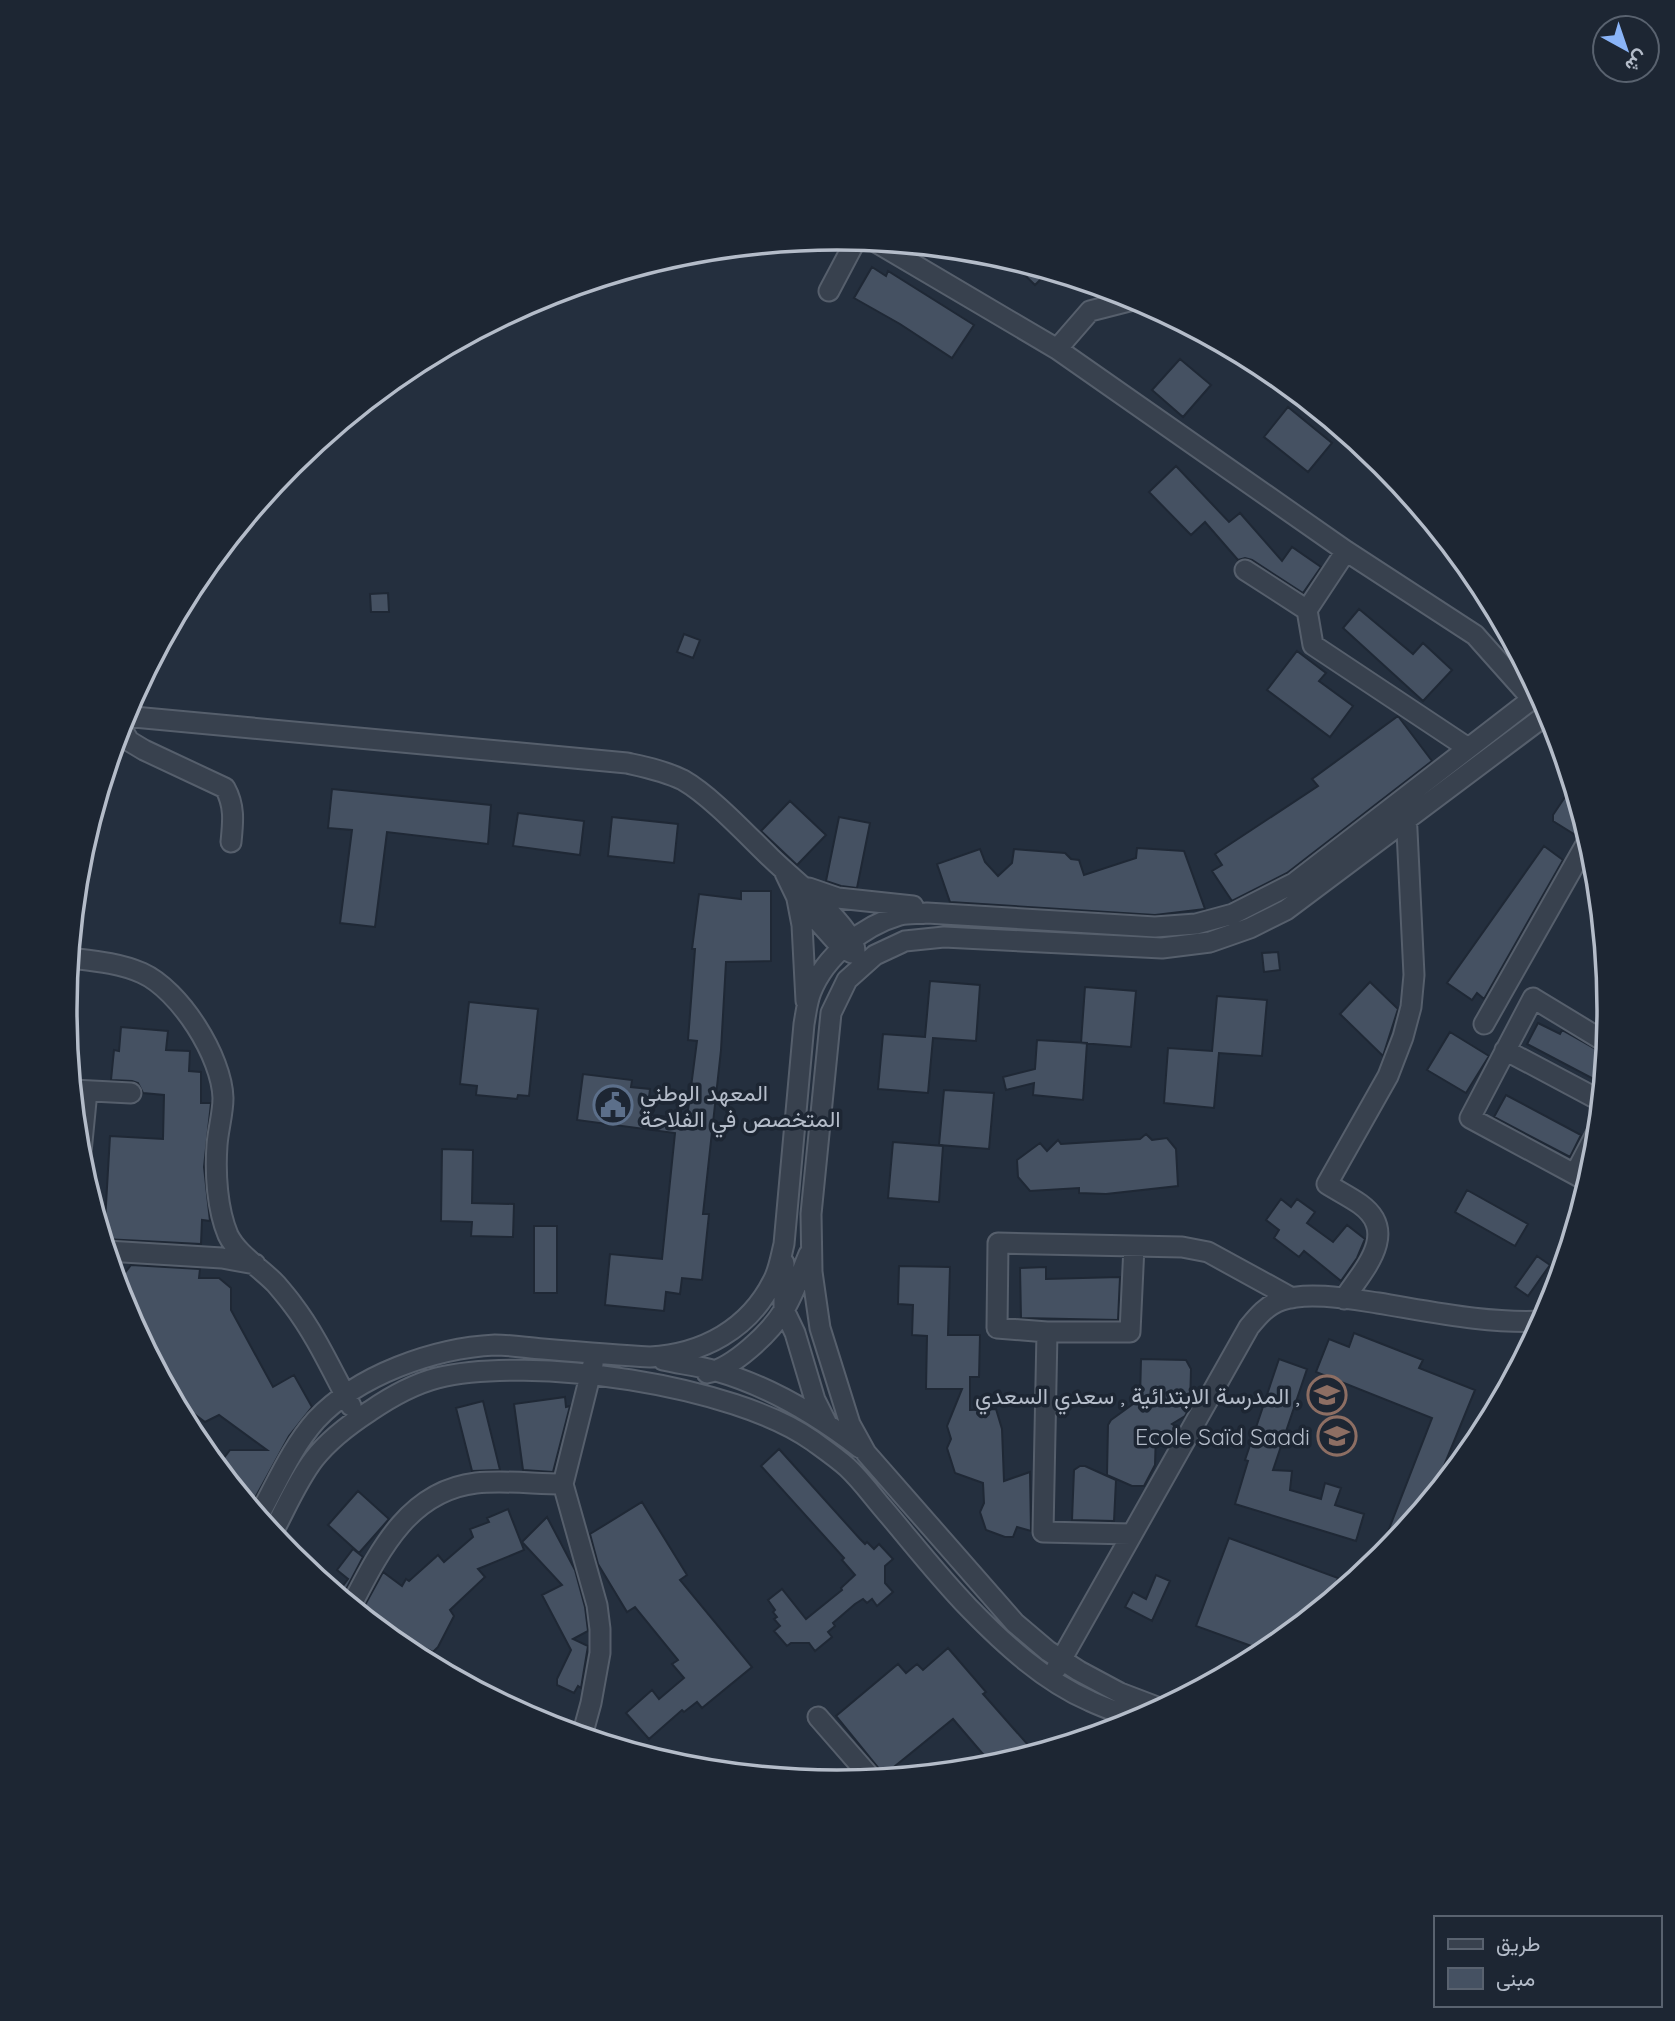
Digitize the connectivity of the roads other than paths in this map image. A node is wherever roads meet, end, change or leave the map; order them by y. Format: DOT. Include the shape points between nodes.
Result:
graph roads {
  1 [pos="850,251"];
  2 [pos="894,253"];
  3 [pos="829,291"];
  4 [pos="1118,304"];
  5 [pos="1056,349"];
  6 [pos="1346,551"];
  7 [pos="1245,570"];
  8 [pos="1307,610"];
  9 [pos="1525,685"];
  10 [pos="1531,700"];
  11 [pos="138,713"];
  12 [pos="1540,719"];
  13 [pos="128,739"];
  14 [pos="1468,748"];
  15 [pos="1404,798"];
  16 [pos="1406,820"];
  17 [pos="231,842"];
  18 [pos="1581,853"];
  19 [pos="800,892"];
  20 [pos="927,913"];
  21 [pos="850,948"];
  22 [pos="875,955"];
  23 [pos="79,959"];
  24 [pos="847,980"];
  25 [pos="807,1009"];
  26 [pos="1484,1024"];
  27 [pos="1597,1037"];
  28 [pos="1505,1050"];
  29 [pos="82,1090"];
  30 [pos="131,1093"];
  31 [pos="1592,1096"];
  32 [pos="1579,1176"];
  33 [pos="784,1244"];
  34 [pos="1134,1247"];
  35 [pos="812,1249"];
  36 [pos="116,1252"];
  37 [pos="255,1264"];
  38 [pos="1292,1298"];
  39 [pos="1344,1299"];
  40 [pos="784,1310"];
  41 [pos="1532,1321"];
  42 [pos="1047,1332"];
  43 [pos="595,1353"];
  44 [pos="650,1357"];
  45 [pos="716,1371"];
  46 [pos="590,1376"];
  47 [pos="651,1384"];
  48 [pos="346,1396"];
  49 [pos="358,1420"];
  50 [pos="826,1421"];
  51 [pos="866,1453"];
  52 [pos="847,1467"];
  53 [pos="563,1484"];
  54 [pos="263,1508"];
  55 [pos="277,1524"];
  56 [pos="1131,1534"];
  57 [pos="355,1598"];
  58 [pos="1061,1658"];
  59 [pos="1052,1680"];
  60 [pos="1149,1704"];
  61 [pos="1124,1715"];
  62 [pos="818,1717"];
  63 [pos="584,1728"];
  64 [pos="864,1770"];
  1 -- 3 [label="street"];
  2 -- 5 [label="street"];
  4 -- 5 [label="street" via="1090,311"];
  5 -- 6 [label="street"];
  6 -- 8 [label="street"];
  6 -- 9 [label="street" via="1475,635"];
  7 -- 8 [label="street"];
  8 -- 14 [label="street" via="1313,645"];
  10 -- 14 [label="street"];
  11 -- 19 [label="street" via="613,761 660,771 684,781 718,808 783,869"];
  12 -- 16 [label="street"];
  13 -- 17 [label="street" via="225,788 234,812"];
  14 -- 15 [label="street"];
  15 -- 16 [label="street"];
  15 -- 20 [label="street" via="1294,883 1233,914 1196,924 1155,927"];
  16 -- 22 [label="street" via="1286,910 1210,942 1162,948 944,937 905,941"];
  16 -- 39 [label="street" via="1414,975 1411,1007 1388,1076 1327,1184 1362,1206 1379,1231 1379,1245"];
  18 -- 26 [label="street"];
  19 -- 20 [label="street" via="911,905"];
  19 -- 21 [label="street"];
  19 -- 25 [label="street"];
  20 -- 21 [label="street" via="901,915 877,924"];
  21 -- 22 [label="street"];
  21 -- 24 [label="street" via="855,961"];
  21 -- 25 [label="street" via="822,971"];
  22 -- 24 [label="street"];
  23 -- 37 [label="street" via="117,964 143,974 162,985 195,1025 222,1079 217,1147 222,1217 229,1238"];
  24 -- 35 [label="street" via="831,1013 811,1214"];
  25 -- 33 [label="street"];
  27 -- 28 [label="street" via="1533,998"];
  28 -- 31 [label="street"];
  28 -- 32 [label="street" via="1470,1118"];
  29 -- 30 [label="street"];
  33 -- 40 [label="street"];
  33 -- 44 [label="street" via="775,1278 760,1304 734,1330 703,1347"];
  34 -- 38 [label="street" via="1208,1252"];
  34 -- 42 [label="street" via="1130,1332"];
  34 -- 42 [label="street" via="998,1243 996,1328"];
  35 -- 40 [label="street"];
  35 -- 51 [label="street" via="820,1328 850,1424"];
  36 -- 37 [label="street"];
  37 -- 48 [label="street" via="295,1308"];
  38 -- 39 [label="street"];
  38 -- 56 [label="street" via="1262,1311 1249,1327"];
  39 -- 41 [label="street" via="1496,1321"];
  40 -- 45 [label="street" via="743,1354"];
  40 -- 50 [label="street"];
  42 -- 56 [label="street" via="1043,1532"];
  43 -- 44 [label="street"];
  43 -- 46 [label="street"];
  43 -- 48 [label="street" via="496,1345 456,1350 392,1369"];
  44 -- 45 [label="street"];
  45 -- 47 [label="street"];
  45 -- 50 [label="street" via="755,1384"];
  46 -- 47 [label="street"];
  46 -- 49 [label="street" via="538,1371 436,1379"];
  46 -- 53 [label="street"];
  47 -- 52 [label="street" via="708,1396 765,1416 810,1439"];
  48 -- 49 [label="street"];
  48 -- 54 [label="street" via="316,1420 291,1454"];
  49 -- 55 [label="street" via="313,1460"];
  50 -- 51 [label="street"];
  50 -- 52 [label="street"];
  51 -- 58 [label="street" via="1015,1623"];
  52 -- 59 [label="street" via="968,1607"];
  53 -- 57 [label="street" via="475,1483 446,1492 399,1524"];
  53 -- 63 [label="street" via="600,1629 600,1653"];
  56 -- 58 [label="street"];
  58 -- 59 [label="street"];
  58 -- 60 [label="street" via="1120,1693"];
  59 -- 61 [label="street"];
  62 -- 64 [label="street"];
}
